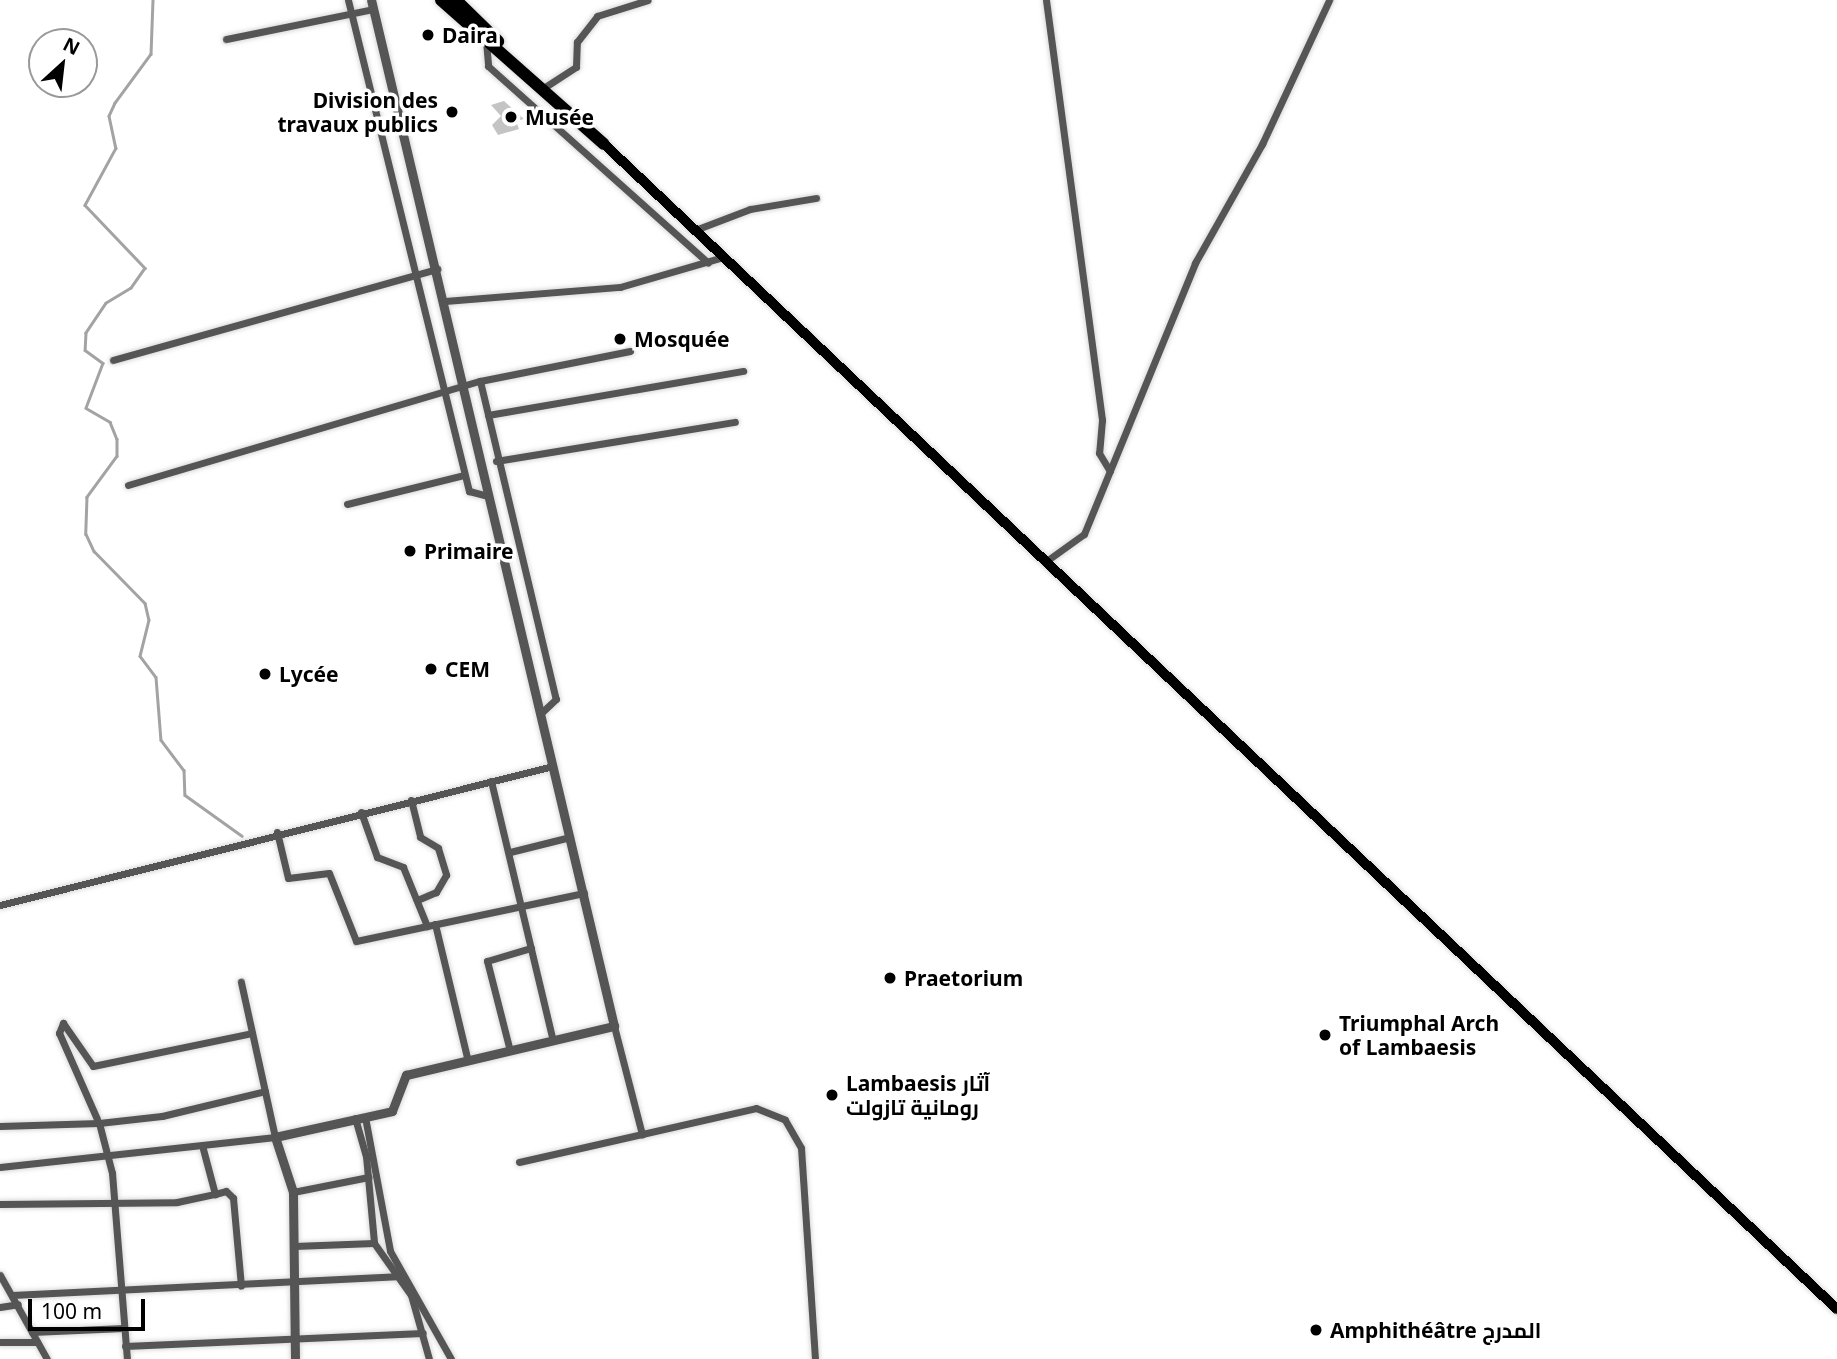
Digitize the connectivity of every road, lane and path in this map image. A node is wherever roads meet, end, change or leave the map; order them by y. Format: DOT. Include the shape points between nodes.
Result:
graph roads {
  1 [pos="348,0"];
  2 [pos="441,0"];
  3 [pos="456,0"];
  4 [pos="648,0"];
  5 [pos="1046,0"];
  6 [pos="1329,0"];
  7 [pos="372,4"];
  8 [pos="351,13"];
  9 [pos="226,38"];
  10 [pos="486,41"];
  11 [pos="545,87"];
  12 [pos="604,144"];
  13 [pos="816,198"];
  14 [pos="695,230"];
  15 [pos="723,257"];
  16 [pos="708,263"];
  17 [pos="438,269"];
  18 [pos="418,272"];
  19 [pos="445,300"];
  20 [pos="630,351"];
  21 [pos="113,360"];
  22 [pos="743,371"];
  23 [pos="480,381"];
  24 [pos="463,386"];
  25 [pos="447,390"];
  26 [pos="488,415"];
  27 [pos="735,422"];
  28 [pos="496,461"];
  29 [pos="1110,471"];
  30 [pos="464,475"];
  31 [pos="128,485"];
  32 [pos="488,496"];
  33 [pos="347,504"];
  34 [pos="1045,562"];
  35 [pos="541,713"];
  36 [pos="553,765"];
  37 [pos="491,781"];
  38 [pos="411,800"];
  39 [pos="361,812"];
  40 [pos="277,832"];
  41 [pos="570,837"];
  42 [pos="510,852"];
  43 [pos="584,893"];
  44 [pos="417,900"];
  45 [pos="520,904"];
  46 [pos="0,905"];
  47 [pos="431,925"];
  48 [pos="531,948"];
  49 [pos="241,982"];
  50 [pos="614,1026"];
  51 [pos="252,1033"];
  52 [pos="553,1041"];
  53 [pos="510,1051"];
  54 [pos="468,1061"];
  55 [pos="265,1091"];
  56 [pos="360,1118"];
  57 [pos="98,1121"];
  58 [pos="0,1126"];
  59 [pos="642,1134"];
  60 [pos="275,1138"];
  61 [pos="204,1149"];
  62 [pos="107,1156"];
  63 [pos="519,1162"];
  64 [pos="0,1167"];
  65 [pos="369,1177"];
  66 [pos="293,1192"];
  67 [pos="215,1194"];
  68 [pos="0,1204"];
  69 [pos="114,1204"];
  70 [pos="374,1243"];
  71 [pos="294,1246"];
  72 [pos="397,1276"];
  73 [pos="1,1279"];
  74 [pos="295,1282"];
  75 [pos="241,1286"];
  76 [pos="119,1290"];
  77 [pos="12,1295"];
  78 [pos="18,1304"];
  79 [pos="0,1307"];
  80 [pos="1837,1309"];
  81 [pos="124,1328"];
  82 [pos="32,1332"];
  83 [pos="423,1333"];
  84 [pos="294,1340"];
  85 [pos="0,1342"];
  86 [pos="37,1342"];
  87 [pos="125,1346"];
  88 [pos="47,1359"];
  89 [pos="127,1359"];
  90 [pos="295,1359"];
  91 [pos="429,1359"];
  92 [pos="451,1359"];
  93 [pos="815,1359"];
  1 -- 8 [label="street"];
  2 -- 10 [label="highway"];
  3 -- 11 [label="highway"];
  4 -- 11 [label="street" via="613,5 597,16 577,42 576,67"];
  5 -- 29 [label="street" via="1102,420 1099,453"];
  6 -- 29 [label="street" via="1262,144 1195,263"];
  7 -- 8 [label="street"];
  7 -- 17 [label="street"];
  8 -- 9 [label="street"];
  8 -- 18 [label="street"];
  10 -- 12 [label="highway"];
  10 -- 16 [label="street" via="488,66"];
  11 -- 12 [label="highway"];
  12 -- 14 [label="main road"];
  13 -- 14 [label="street" via="750,209"];
  14 -- 15 [label="main road"];
  15 -- 16 [label="street"];
  15 -- 34 [label="main road"];
  16 -- 19 [label="street" via="620,286"];
  17 -- 18 [label="street"];
  17 -- 19 [label="street"];
  18 -- 21 [label="street"];
  18 -- 25 [label="street"];
  19 -- 24 [label="street"];
  20 -- 23 [label="street"];
  22 -- 26 [label="street"];
  23 -- 24 [label="street"];
  23 -- 26 [label="street"];
  24 -- 25 [label="street"];
  24 -- 32 [label="street"];
  25 -- 30 [label="street"];
  25 -- 31 [label="street"];
  26 -- 28 [label="street"];
  27 -- 28 [label="street"];
  28 -- 35 [label="street" via="556,699"];
  29 -- 34 [label="street" via="1080,541"];
  30 -- 32 [label="street" via="469,491"];
  30 -- 33 [label="street"];
  32 -- 35 [label="street"];
  34 -- 80 [label="main road"];
  35 -- 36 [label="street"];
  36 -- 37 [label="street"];
  36 -- 41 [label="street"];
  37 -- 38 [label="street"];
  37 -- 42 [label="street"];
  38 -- 39 [label="street"];
  38 -- 44 [label="street" via="420,837 438,849 446,875 436,892"];
  39 -- 40 [label="street"];
  39 -- 44 [label="street" via="377,857 400,862"];
  40 -- 46 [label="street"];
  40 -- 47 [label="street" via="290,880 328,873 354,941"];
  41 -- 42 [label="street"];
  41 -- 43 [label="street"];
  42 -- 45 [label="street"];
  43 -- 45 [label="street"];
  43 -- 50 [label="street"];
  44 -- 47 [label="street"];
  45 -- 47 [label="street"];
  45 -- 48 [label="street"];
  47 -- 54 [label="street"];
  48 -- 52 [label="street"];
  48 -- 53 [label="street" via="487,961"];
  49 -- 51 [label="street"];
  50 -- 52 [label="street"];
  50 -- 59 [label="street"];
  51 -- 55 [label="street"];
  51 -- 57 [label="street" via="93,1066 63,1023 59,1033"];
  52 -- 53 [label="street"];
  53 -- 54 [label="street"];
  54 -- 56 [label="street" via="403,1076 396,1108"];
  55 -- 57 [label="street"];
  55 -- 60 [label="street"];
  56 -- 60 [label="street"];
  56 -- 65 [label="street"];
  56 -- 92 [label="street" via="390,1251"];
  57 -- 58 [label="street"];
  57 -- 62 [label="street"];
  59 -- 63 [label="street"];
  59 -- 93 [label="street" via="756,1108 785,1120 801,1149"];
  60 -- 61 [label="street"];
  60 -- 66 [label="street"];
  61 -- 62 [label="street"];
  61 -- 67 [label="street"];
  62 -- 64 [label="street"];
  62 -- 69 [label="street"];
  65 -- 66 [label="street"];
  65 -- 70 [label="street"];
  66 -- 71 [label="street"];
  67 -- 69 [label="street" via="177,1202"];
  67 -- 75 [label="street" via="226,1191 233,1198"];
  68 -- 69 [label="street"];
  69 -- 76 [label="street"];
  70 -- 71 [label="street"];
  70 -- 72 [label="street"];
  71 -- 74 [label="street"];
  72 -- 74 [label="street"];
  72 -- 83 [label="street" via="411,1295"];
  73 -- 77 [label="street"];
  74 -- 75 [label="street"];
  74 -- 84 [label="street"];
  75 -- 76 [label="street"];
  76 -- 77 [label="street"];
  76 -- 81 [label="street"];
  77 -- 78 [label="street"];
  78 -- 79 [label="street"];
  78 -- 82 [label="street"];
  81 -- 82 [label="street"];
  81 -- 87 [label="street"];
  82 -- 86 [label="street"];
  83 -- 84 [label="street"];
  83 -- 91 [label="street"];
  84 -- 87 [label="street"];
  84 -- 90 [label="street"];
  85 -- 86 [label="street"];
  86 -- 88 [label="street"];
  87 -- 89 [label="street"];
}
